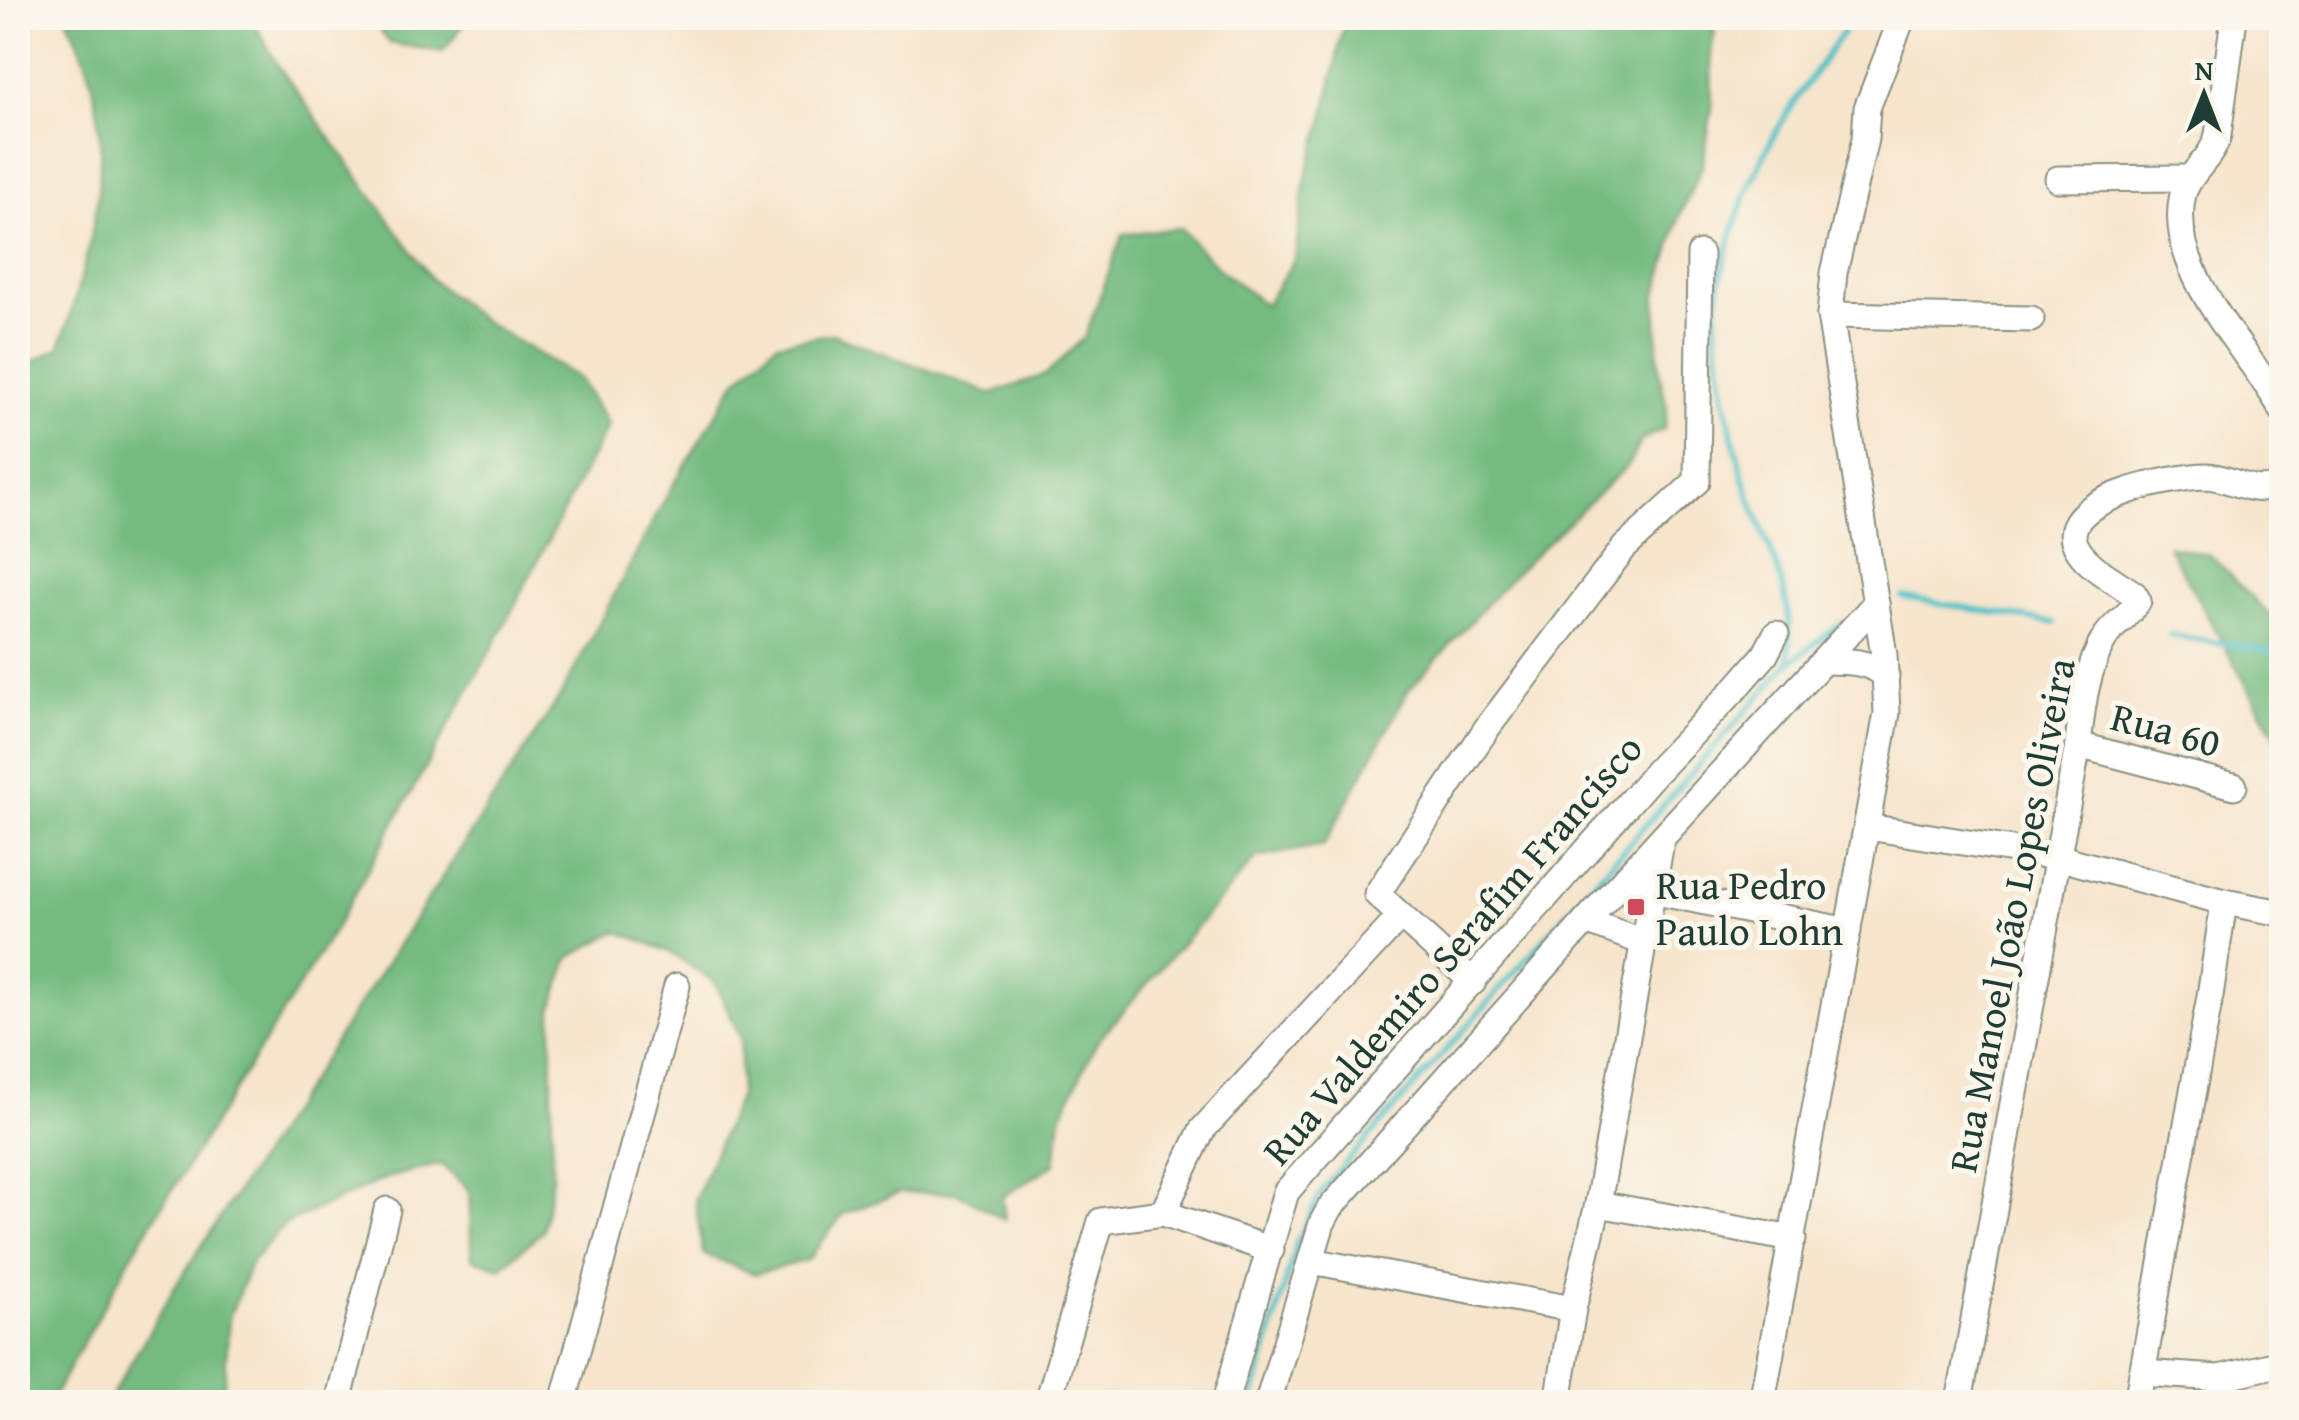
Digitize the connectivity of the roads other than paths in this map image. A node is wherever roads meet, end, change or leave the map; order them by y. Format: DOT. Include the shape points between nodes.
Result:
graph roads {
  1 [pos="1902,18"];
  2 [pos="2234,18"];
  3 [pos="2189,178"];
  4 [pos="2058,179"];
  5 [pos="1700,254"];
  6 [pos="1830,315"];
  7 [pos="2031,319"];
  8 [pos="2282,409"];
  9 [pos="2282,484"];
  10 [pos="1876,604"];
  11 [pos="1776,634"];
  12 [pos="1826,660"];
  13 [pos="1886,676"];
  14 [pos="2078,745"];
  15 [pos="2234,786"];
  16 [pos="1868,827"];
  17 [pos="1661,842"];
  18 [pos="2057,857"];
  19 [pos="1620,885"];
  20 [pos="1652,892"];
  21 [pos="2224,902"];
  22 [pos="2282,912"];
  23 [pos="1401,916"];
  24 [pos="1586,921"];
  25 [pos="1848,931"];
  26 [pos="1643,942"];
  27 [pos="1473,982"];
  28 [pos="677,986"];
  29 [pos="1598,1204"];
  30 [pos="387,1210"];
  31 [pos="1162,1213"];
  32 [pos="1793,1239"];
  33 [pos="1271,1250"];
  34 [pos="1312,1261"];
  35 [pos="1573,1309"];
  36 [pos="2282,1364"];
  37 [pos="2142,1373"];
  38 [pos="1968,1401"];
  39 [pos="338,1402"];
  40 [pos="563,1402"];
  41 [pos="1048,1402"];
  42 [pos="1225,1402"];
  43 [pos="1268,1402"];
  44 [pos="1558,1402"];
  45 [pos="1762,1402"];
  46 [pos="2137,1402"];
  1 -- 6 [label="street" via="1867,108"];
  2 -- 3 [label="street" via="2214,150"];
  3 -- 4 [label="street"];
  3 -- 8 [label="street" via="2181,210 2186,258"];
  5 -- 23 [label="street" via="1697,481 1624,548 1487,728 1377,894"];
  6 -- 7 [label="street"];
  6 -- 10 [label="street"];
  9 -- 14 [label="street, Rua Manoel João Lopes Oliveira" via="2262,490 2211,476 2174,480 2130,489 2090,507 2076,522 2078,550 2138,600 2098,649"];
  10 -- 12 [label="street"];
  10 -- 13 [label="street"];
  11 -- 27 [label="street, Rua Valdemiro Serafim Francisco"];
  12 -- 13 [label="street" via="1869,665"];
  12 -- 17 [label="street"];
  13 -- 16 [label="street" via="1885,732"];
  14 -- 15 [label="street, Rua 60"];
  14 -- 18 [label="street, Rua Manoel João Lopes Oliveira"];
  16 -- 18 [label="street"];
  16 -- 25 [label="street"];
  17 -- 19 [label="street"];
  17 -- 20 [label="street"];
  18 -- 21 [label="street"];
  18 -- 38 [label="street, Rua Manoel João Lopes Oliveira"];
  19 -- 20 [label="street"];
  19 -- 24 [label="street"];
  20 -- 25 [label="street"];
  20 -- 26 [label="street"];
  21 -- 22 [label="street"];
  21 -- 37 [label="street"];
  23 -- 27 [label="street"];
  23 -- 31 [label="street" via="1202,1130"];
  24 -- 26 [label="street"];
  24 -- 34 [label="street" via="1330,1208"];
  25 -- 32 [label="street"];
  26 -- 29 [label="street"];
  27 -- 33 [label="street, Rua Valdemiro Serafim Francisco" via="1286,1192"];
  28 -- 40 [label="street"];
  29 -- 32 [label="street"];
  29 -- 35 [label="street"];
  30 -- 39 [label="street"];
  31 -- 33 [label="street"];
  31 -- 41 [label="street" via="1100,1221"];
  32 -- 45 [label="street"];
  33 -- 42 [label="street, Rua Valdemiro Serafim Francisco"];
  34 -- 35 [label="street"];
  34 -- 43 [label="street"];
  35 -- 44 [label="street"];
  36 -- 37 [label="street" via="2219,1378"];
  37 -- 46 [label="street"];
}
